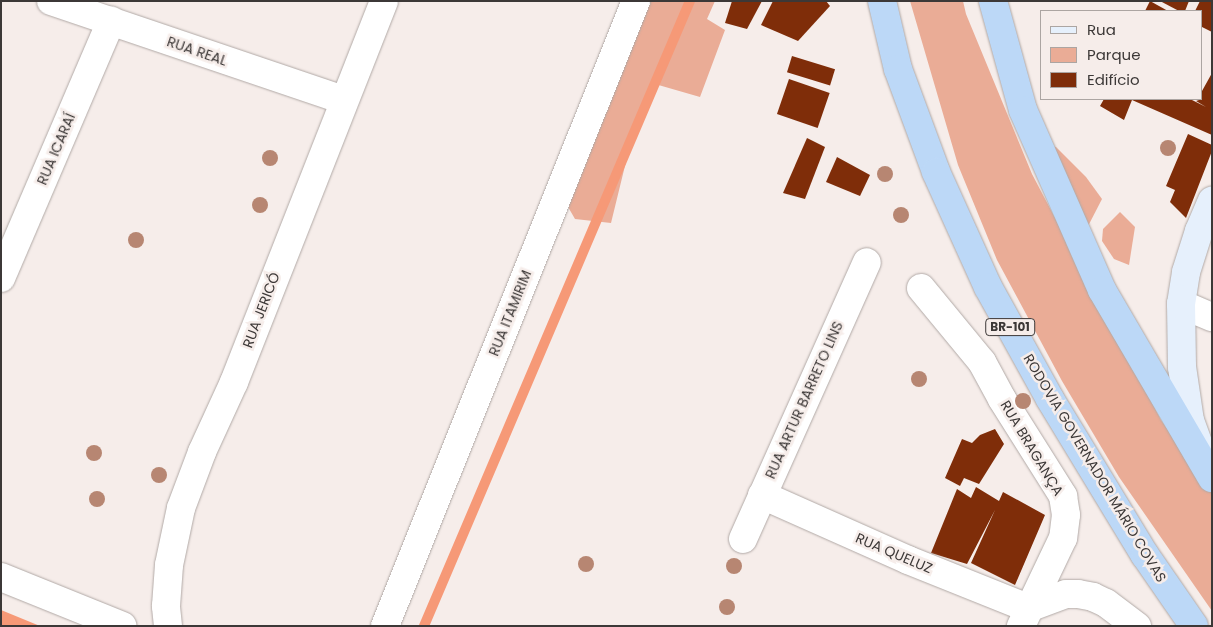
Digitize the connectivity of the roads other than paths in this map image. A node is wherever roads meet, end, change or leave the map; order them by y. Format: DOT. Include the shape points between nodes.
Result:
graph roads {
  1 [pos="51,1"];
  2 [pos="384,1"];
  3 [pos="636,1"];
  4 [pos="882,1"];
  5 [pos="993,1"];
  6 [pos="111,21"];
  7 [pos="343,100"];
  8 [pos="1212,201"];
  9 [pos="867,262"];
  10 [pos="1,278"];
  11 [pos="921,288"];
  12 [pos="1180,304"];
  13 [pos="1212,317"];
  14 [pos="1210,475"];
  15 [pos="762,494"];
  16 [pos="743,539"];
  17 [pos="1,576"];
  18 [pos="1024,617"];
  19 [pos="122,626"];
  20 [pos="168,626"];
  21 [pos="385,626"];
  22 [pos="1137,626"];
  23 [pos="1194,626"];
  1 -- 6 [label="street, RUA REAL"];
  2 -- 7 [label="street, RUA JERICÓ"];
  3 -- 21 [label="street, RUA ITAMIRIM"];
  4 -- 23 [label="highway, RODOVIA GOVERNADOR MÁRIO COVAS / BR-101" via="898,69 936,172 988,287 1060,416 1145,555"];
  5 -- 14 [label="highway" via="1023,110 1102,290"];
  6 -- 7 [label="street, RUA REAL"];
  6 -- 10 [label="street, RUA ICARAÍ"];
  7 -- 20 [label="street, RUA JERICÓ" via="234,382 181,508 169,565"];
  8 -- 12 [label="main road" via="1186,272"];
  9 -- 15 [label="street, RUA ARTUR BARRETO LINS"];
  11 -- 18 [label="street, RUA BRAGANÇA" via="982,362 1063,496 1066,515 1062,538"];
  12 -- 13 [label="street"];
  12 -- 14 [label="main road" via="1182,367 1190,421"];
  15 -- 16 [label="street, RUA ARTUR BARRETO LINS"];
  15 -- 18 [label="street, RUA QUELUZ"];
  17 -- 19 [label="street"];
  18 -- 22 [label="street" via="1066,594 1078,594 1106,603"];
}
